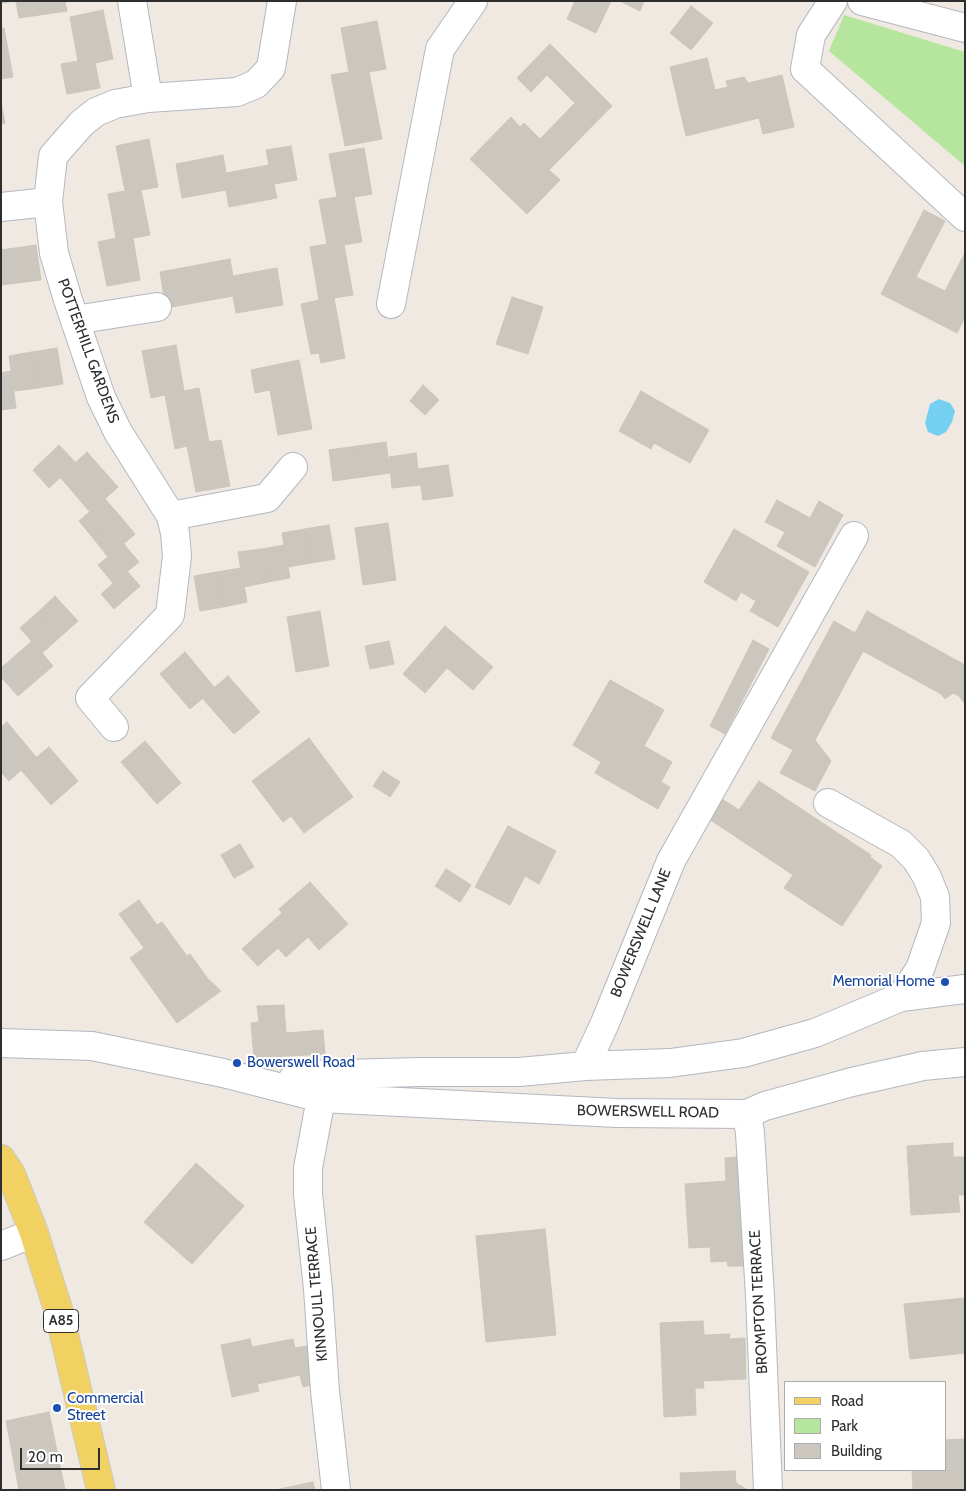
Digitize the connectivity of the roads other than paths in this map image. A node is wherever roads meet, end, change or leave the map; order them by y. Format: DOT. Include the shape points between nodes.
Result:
graph roads {
  1 [pos="132,1"];
  2 [pos="282,1"];
  3 [pos="472,1"];
  4 [pos="833,1"];
  5 [pos="862,1"];
  6 [pos="965,28"];
  7 [pos="148,98"];
  8 [pos="48,202"];
  9 [pos="1,207"];
  10 [pos="965,217"];
  11 [pos="391,304"];
  12 [pos="157,307"];
  13 [pos="75,320"];
  14 [pos="293,467"];
  15 [pos="172,516"];
  16 [pos="854,536"];
  17 [pos="114,727"];
  18 [pos="828,803"];
  19 [pos="965,989"];
  20 [pos="901,997"];
  21 [pos="1,1043"];
  22 [pos="965,1062"];
  23 [pos="585,1066"];
  24 [pos="286,1090"];
  25 [pos="320,1098"];
  26 [pos="746,1114"];
  27 [pos="1,1160"];
  28 [pos="34,1233"];
  29 [pos="1,1246"];
  30 [pos="101,1490"];
  31 [pos="336,1490"];
  32 [pos="768,1490"];
  1 -- 7 [label="street"];
  2 -- 7 [label="street, POTTERHILL GARDENS" via="271,68 256,84 237,92"];
  3 -- 11 [label="street" via="440,49"];
  4 -- 10 [label="street" via="811,35 805,69"];
  5 -- 6 [label="street"];
  7 -- 8 [label="street, POTTERHILL GARDENS" via="115,104 96,112 82,123 53,156"];
  8 -- 9 [label="street"];
  8 -- 13 [label="street, POTTERHILL GARDENS" via="54,253"];
  12 -- 13 [label="street"];
  13 -- 15 [label="street, POTTERHILL GARDENS" via="118,432"];
  14 -- 15 [label="street" via="267,498"];
  15 -- 17 [label="street, POTTERHILL GARDENS" via="177,556 170,615 90,698"];
  16 -- 23 [label="street, BOWERSWELL LANE" via="671,861"];
  18 -- 20 [label="street" via="901,844 916,859 935,897 936,924 920,969"];
  19 -- 20 [label="street"];
  20 -- 23 [label="street" via="815,1033 744,1053 670,1063"];
  21 -- 24 [label="street, BOWERSWELL ROAD" via="92,1046 223,1073"];
  22 -- 26 [label="street, BOWERSWELL ROAD" via="923,1066 852,1082"];
  23 -- 24 [label="street" via="519,1072 305,1075 293,1079"];
  24 -- 25 [label="street, BOWERSWELL ROAD"];
  25 -- 26 [label="street, BOWERSWELL ROAD" via="617,1113"];
  25 -- 31 [label="street, KINNOULL TERRACE" via="308,1168 308,1194"];
  26 -- 32 [label="street, BROMPTON TERRACE" via="759,1277"];
  27 -- 28 [label="main road, A85" via="11,1174"];
  28 -- 29 [label="street"];
  28 -- 30 [label="main road, A85" via="58,1309"];
}
